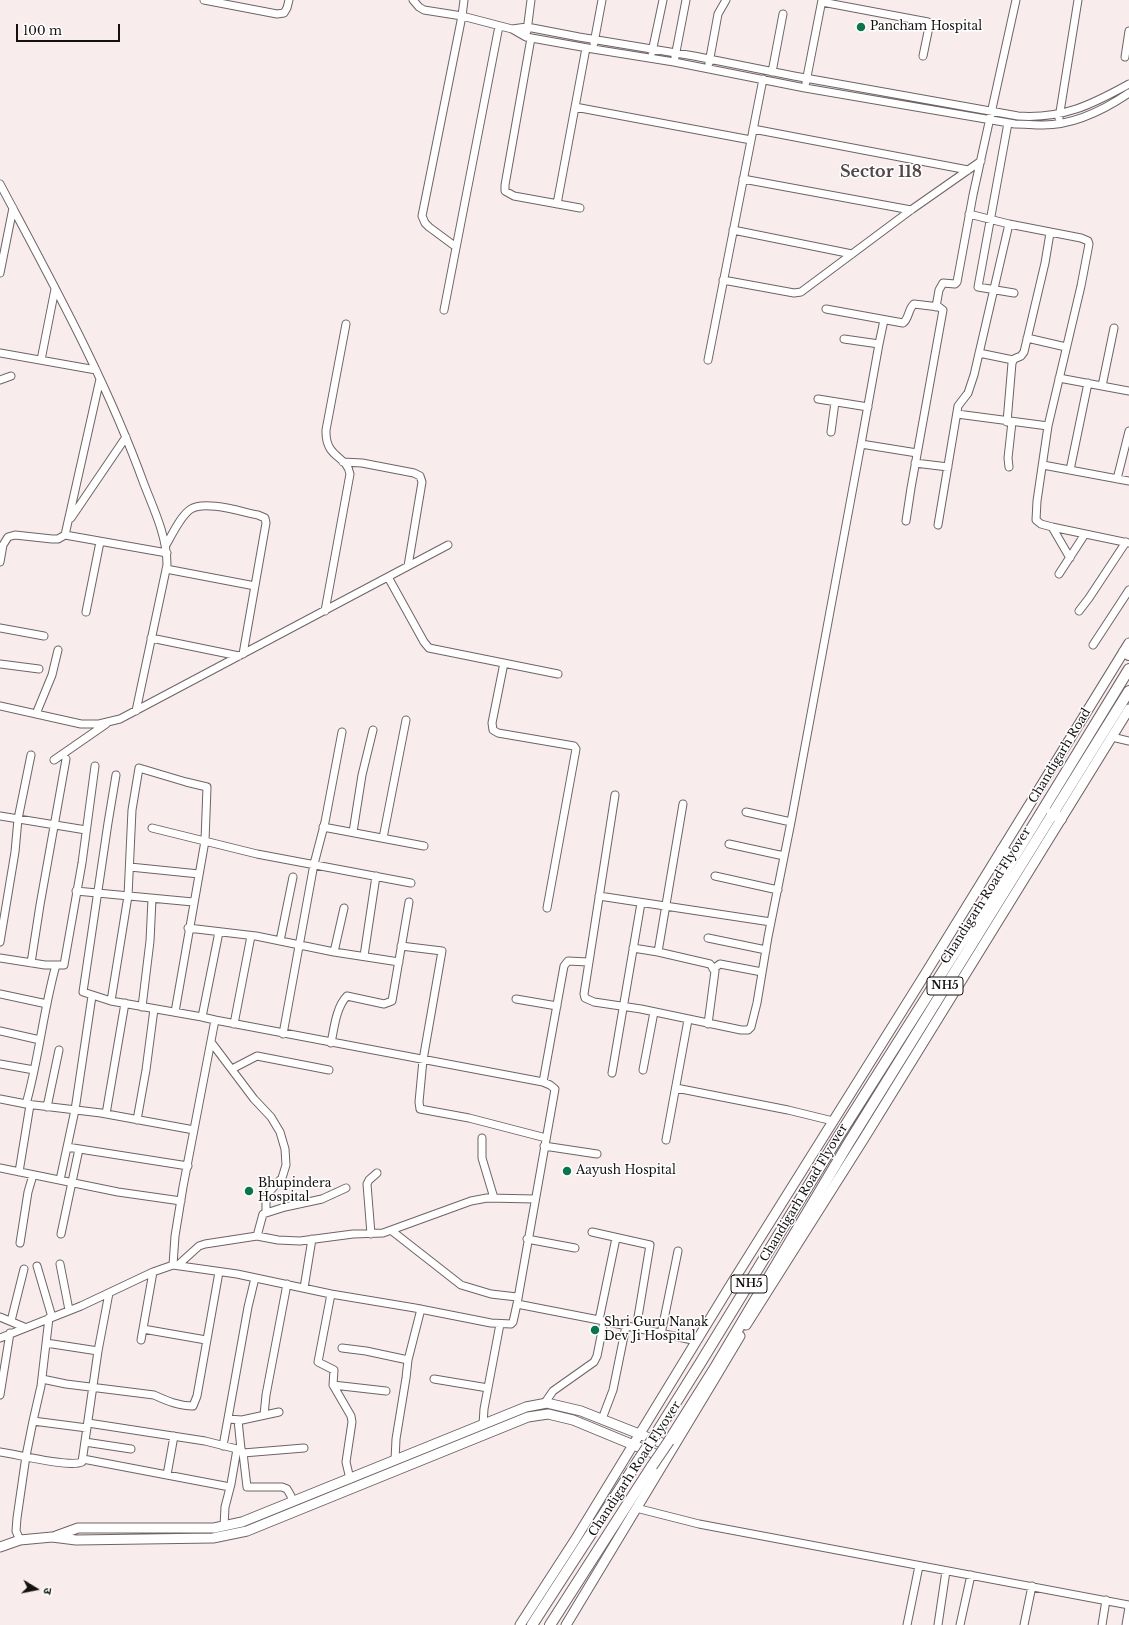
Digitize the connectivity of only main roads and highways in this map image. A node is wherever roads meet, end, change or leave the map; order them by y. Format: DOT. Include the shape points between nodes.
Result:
graph roads {
  1 [pos="1127,650"];
  2 [pos="1129,668"];
  3 [pos="1129,691"];
  4 [pos="1129,709"];
  5 [pos="1057,816"];
  6 [pos="1002,850"];
  7 [pos="1014,857"];
  8 [pos="641,1434"];
  9 [pos="634,1444"];
  10 [pos="673,1448"];
  11 [pos="666,1458"];
  12 [pos="52,1537"];
  13 [pos="0,1547"];
  14 [pos="520,1625"];
  15 [pos="532,1625"];
  16 [pos="550,1625"];
  17 [pos="566,1625"];
  1 -- 6 [label="main road"];
  2 -- 7 [label="highway, Chandigarh Road / NH5"];
  3 -- 5 [label="highway, NH5"];
  4 -- 5 [label="main road"];
  5 -- 10 [label="main road" via="863,1140 742,1331"];
  5 -- 16 [label="highway, Chandigarh Road Flyover / NH5, bridge" via="1043,828 848,1144 713,1371"];
  6 -- 7 [label="highway"];
  6 -- 8 [label="main road"];
  7 -- 15 [label="highway, Chandigarh Road Flyover / NH5, bridge" via="701,1362"];
  8 -- 9 [label="main road"];
  8 -- 10 [label="main road"];
  8 -- 12 [label="main road" via="602,1418 561,1406 544,1404 526,1407 242,1522 214,1528 78,1528"];
  9 -- 11 [label="main road"];
  9 -- 12 [label="main road" via="573,1420 548,1414 528,1417 247,1531 214,1538 76,1540"];
  9 -- 14 [label="main road"];
  10 -- 11 [label="main road"];
  11 -- 17 [label="main road"];
  12 -- 13 [label="main road" via="20,1540"];
}
